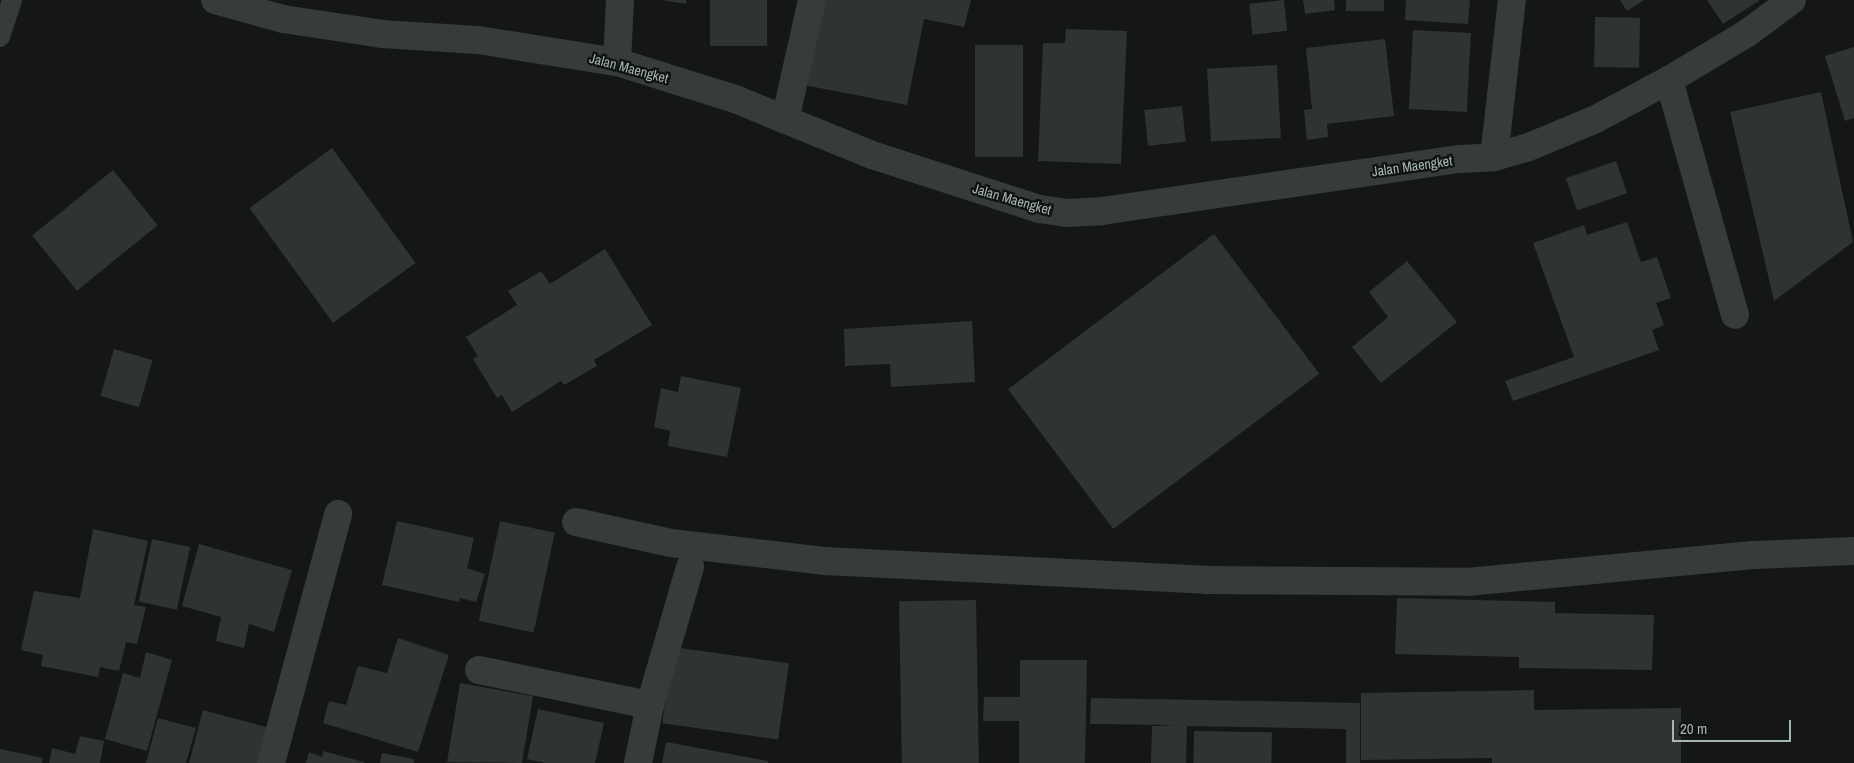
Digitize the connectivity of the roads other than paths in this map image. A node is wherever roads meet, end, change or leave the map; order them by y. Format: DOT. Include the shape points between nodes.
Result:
graph roads {
  1 [pos="12,0"];
  2 [pos="215,0"];
  3 [pos="620,0"];
  4 [pos="812,0"];
  5 [pos="1512,0"];
  6 [pos="1792,0"];
  7 [pos="0,37"];
  8 [pos="617,62"];
  9 [pos="1669,80"];
  10 [pos="785,120"];
  11 [pos="1494,157"];
  12 [pos="1735,315"];
  13 [pos="338,514"];
  14 [pos="576,522"];
  15 [pos="1854,551"];
  16 [pos="690,567"];
  17 [pos="480,670"];
  18 [pos="650,705"];
  19 [pos="271,763"];
  20 [pos="638,763"];
  1 -- 7 [label="lane"];
  2 -- 8 [label="street, Jalan Maengket" via="283,19 373,33 478,40"];
  3 -- 8 [label="street"];
  4 -- 10 [label="street"];
  5 -- 11 [label="street"];
  6 -- 9 [label="street, Jalan Maengket" via="1746,34"];
  8 -- 10 [label="street, Jalan Maengket" via="735,99"];
  9 -- 11 [label="street, Jalan Maengket" via="1594,120 1526,148"];
  9 -- 12 [label="street"];
  10 -- 11 [label="street, Jalan Maengket" via="872,155 1039,209 1067,213 1102,211 1460,158"];
  13 -- 19 [label="street"];
  14 -- 15 [label="street" via="671,542 824,561 1206,580 1467,582 1752,555"];
  16 -- 18 [label="street"];
  17 -- 18 [label="street"];
  18 -- 20 [label="street"];
}
